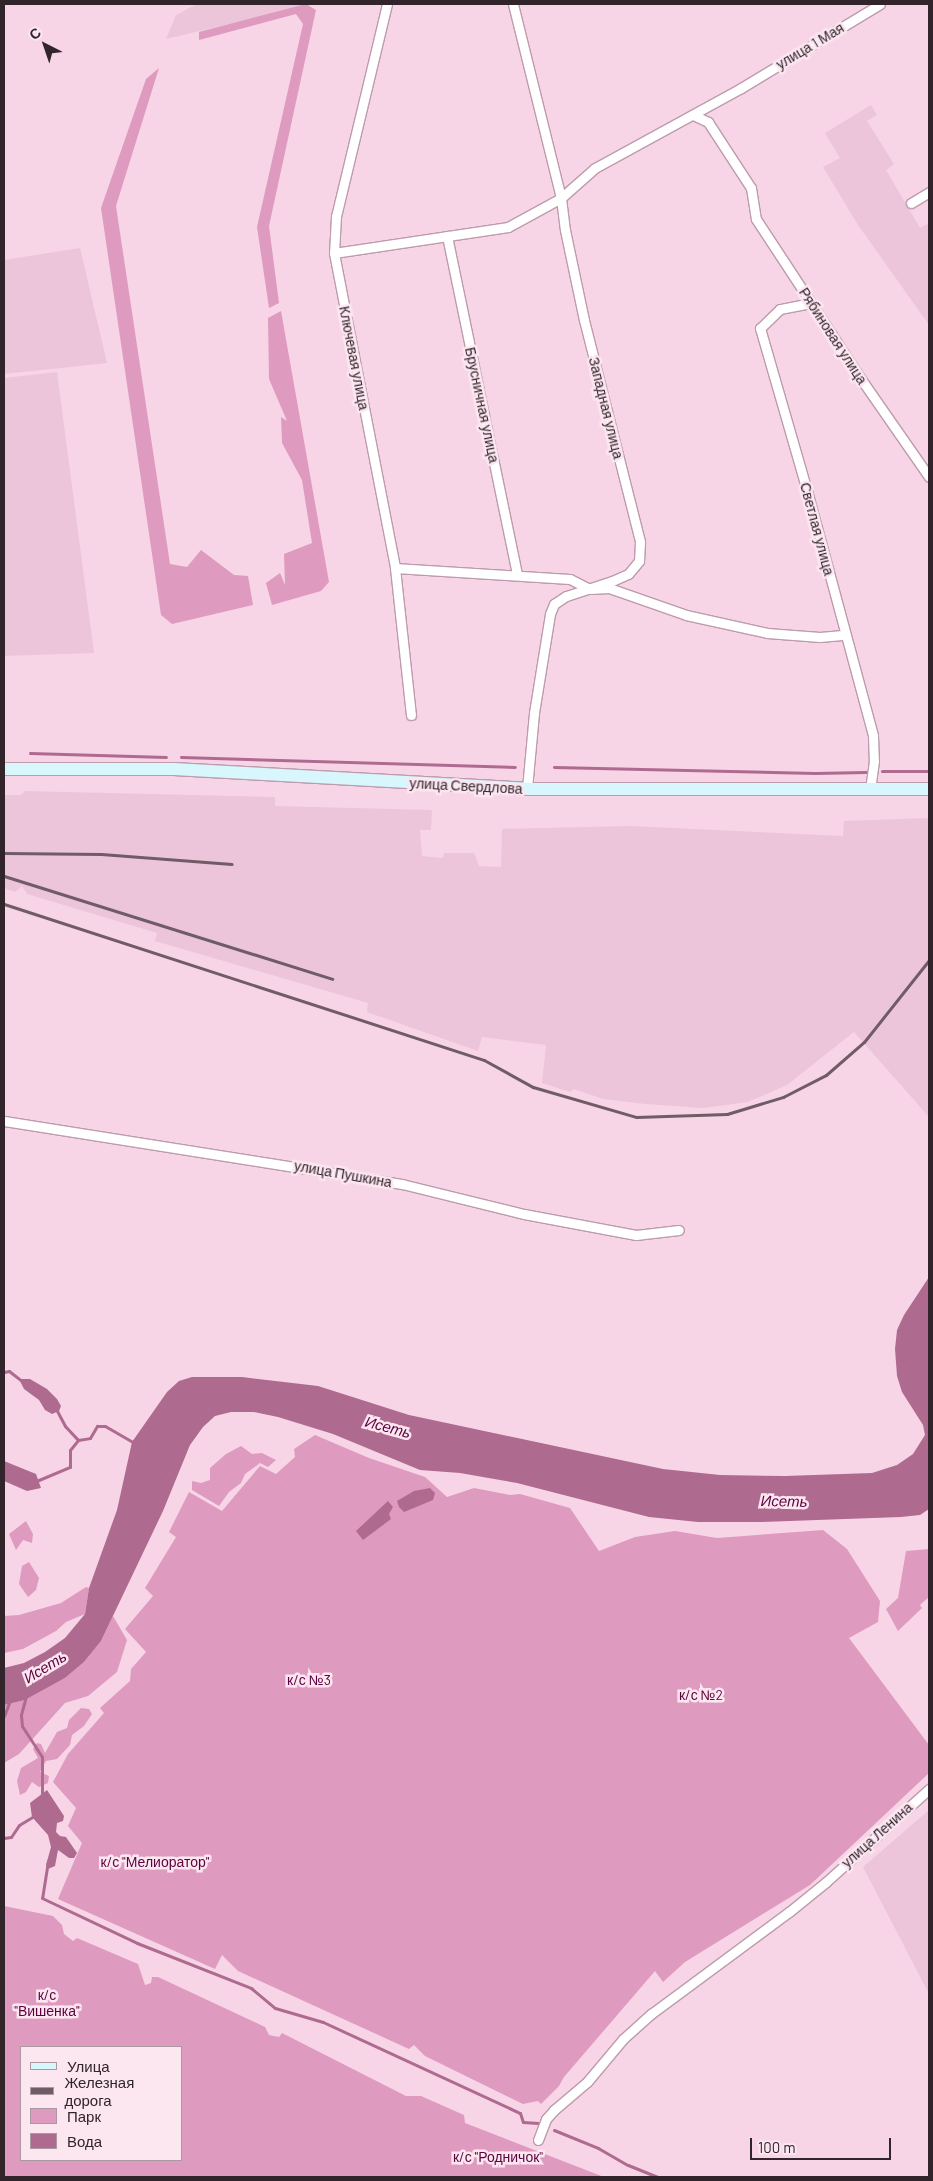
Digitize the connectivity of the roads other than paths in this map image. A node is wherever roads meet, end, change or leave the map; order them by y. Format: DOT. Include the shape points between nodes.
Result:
graph roads {
  1 [pos="387,4"];
  2 [pos="513,4"];
  3 [pos="880,4"];
  4 [pos="693,115"];
  5 [pos="929,192"];
  6 [pos="561,198"];
  7 [pos="911,203"];
  8 [pos="446,236"];
  9 [pos="334,253"];
  10 [pos="811,303"];
  11 [pos="929,477"];
  12 [pos="394,568"];
  13 [pos="517,574"];
  14 [pos="590,588"];
  15 [pos="844,635"];
  16 [pos="411,715"];
  17 [pos="4,769"];
  18 [pos="870,788"];
  19 [pos="527,789"];
  20 [pos="929,789"];
  21 [pos="4,1121"];
  22 [pos="679,1230"];
  23 [pos="929,1788"];
  24 [pos="538,2140"];
  1 -- 9 [label="street, Ключевая улица" via="336,216"];
  2 -- 6 [label="street, Западная улица"];
  3 -- 4 [label="street, улица 1 Мая"];
  4 -- 6 [label="street, улица 1 Мая" via="595,168"];
  4 -- 10 [label="street, Рябиновая улица" via="708,122 751,188 756,219"];
  5 -- 7 [label="street"];
  6 -- 8 [label="street, улица 1 Мая" via="508,227"];
  6 -- 14 [label="street, Западная улица" via="584,320 640,542 639,561 628,574"];
  8 -- 9 [label="street, улица 1 Мая"];
  8 -- 13 [label="street, Брусничная улица"];
  9 -- 12 [label="street, Ключевая улица"];
  10 -- 11 [label="street, Рябиновая улица"];
  10 -- 15 [label="street, Светлая улица" via="780,309 760,328"];
  12 -- 13 [label="street"];
  12 -- 16 [label="street, Ключевая улица"];
  13 -- 14 [label="street" via="570,579"];
  14 -- 15 [label="street, Западная улица" via="609,588 686,615 767,633 820,638"];
  14 -- 19 [label="street, Западная улица" via="559,599 550,614 534,713"];
  15 -- 18 [label="street, Светлая улица" via="873,736"];
  17 -- 19 [label="main road, улица Свердлова" via="174,769"];
  18 -- 19 [label="main road, улица Свердлова"];
  18 -- 20 [label="main road, улица Свердлова"];
  21 -- 22 [label="street, улица Пушкина" via="402,1184 524,1214 636,1236"];
  23 -- 24 [label="street, улица Ленина" via="826,1882 651,2014 623,2039 587,2082 554,2110 543,2124"];
}
